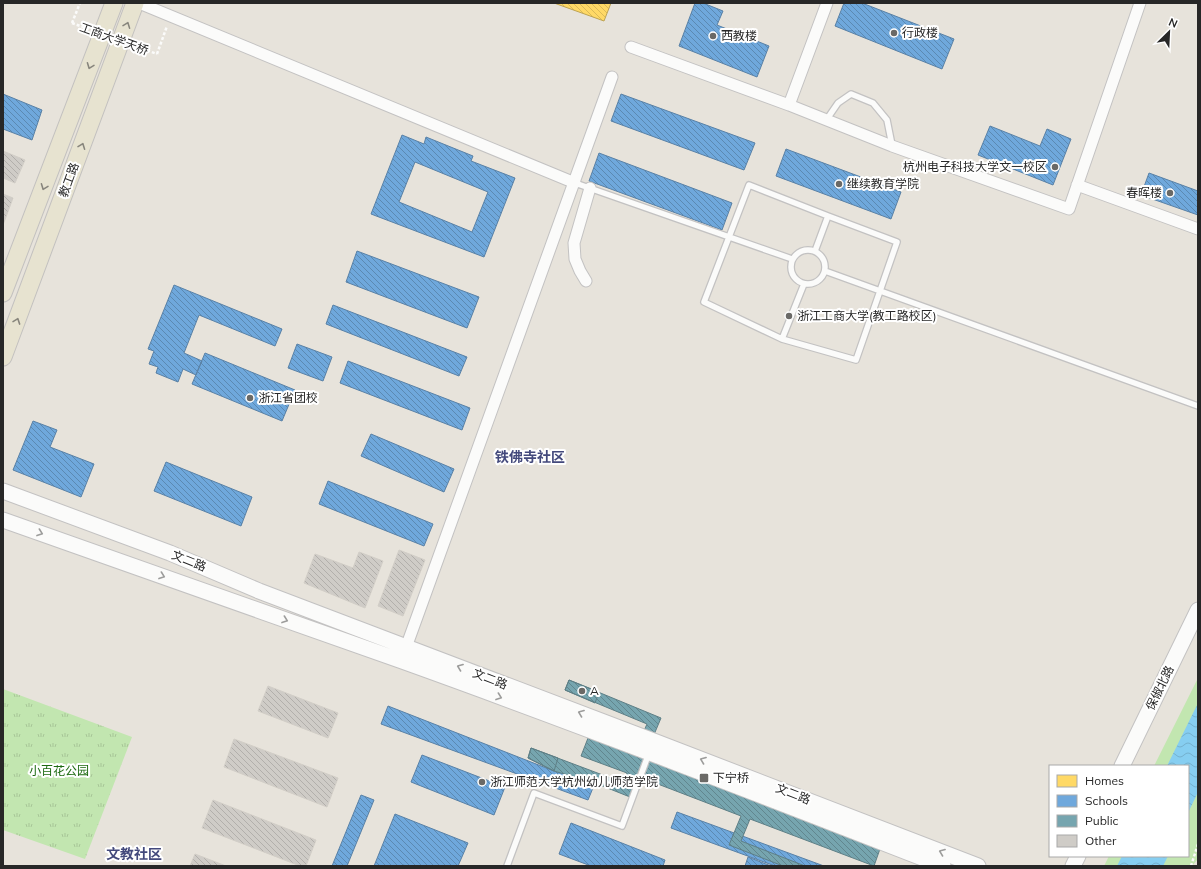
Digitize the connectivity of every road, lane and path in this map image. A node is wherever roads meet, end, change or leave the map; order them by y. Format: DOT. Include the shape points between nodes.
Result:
graph roads {
  1 [pos="80,3"];
  2 [pos="114,3"];
  3 [pos="135,3"];
  4 [pos="139,3"];
  5 [pos="827,3"];
  6 [pos="1140,3"];
  7 [pos="171,16"];
  8 [pos="631,47"];
  9 [pos="612,77"];
  10 [pos="789,105"];
  11 [pos="827,120"];
  12 [pos="892,146"];
  13 [pos="575,183"];
  14 [pos="1077,185"];
  15 [pos="590,188"];
  16 [pos="828,216"];
  17 [pos="1198,230"];
  18 [pos="729,237"];
  19 [pos="815,251"];
  20 [pos="792,259"];
  21 [pos="825,271"];
  22 [pos="586,281"];
  23 [pos="804,284"];
  24 [pos="880,291"];
  25 [pos="3,293"];
  26 [pos="782,339"];
  27 [pos="3,357"];
  28 [pos="1198,406"];
  29 [pos="3,491"];
  30 [pos="3,520"];
  31 [pos="1198,610"];
  32 [pos="406,647"];
  33 [pos="402,661"];
  34 [pos="649,752"];
  35 [pos="1122,765"];
  36 [pos="1198,844"];
  37 [pos="1078,857"];
  38 [pos="507,866"];
  39 [pos="943,866"];
  40 [pos="978,866"];
  41 [pos="1073,866"];
  42 [pos="1191,866"];
  1 -- 7 [label="path, 工商大学天桥, bridge" via="72,23 157,54"];
  2 -- 25 [label="main road, 教工路, one-way"];
  27 -- 3 [label="main road, 教工路, one-way"];
  4 -- 7 [label="street"];
  5 -- 10 [label="street"];
  6 -- 14 [label="street"];
  7 -- 13 [label="street"];
  8 -- 10 [label="street"];
  9 -- 13 [label="street"];
  10 -- 11 [label="street"];
  11 -- 12 [label="street"];
  11 -- 12 [label="lane" via="838,103 852,94 874,103 887,120"];
  12 -- 14 [label="street" via="1069,209"];
  13 -- 15 [label="lane"];
  13 -- 32 [label="street"];
  14 -- 17 [label="street"];
  15 -- 18 [label="lane"];
  15 -- 22 [label="street" via="574,243 575,259"];
  16 -- 18 [label="lane" via="749,185"];
  16 -- 19 [label="lane"];
  16 -- 24 [label="lane" via="897,242"];
  18 -- 20 [label="lane"];
  18 -- 26 [label="lane" via="704,302"];
  19 -- 20 [label="lane" via="804,250"];
  19 -- 21 [label="lane" via="823,259"];
  20 -- 23 [label="lane" via="792,274"];
  21 -- 23 [label="lane" via="815,283"];
  21 -- 24 [label="lane"];
  23 -- 26 [label="lane"];
  24 -- 26 [label="lane" via="856,360"];
  24 -- 28 [label="lane"];
  29 -- 32 [label="main road, 文二路" via="170,553 258,591"];
  30 -- 33 [label="main road, 文二路, one-way"];
  31 -- 35 [label="main road, 保俶北路"];
  32 -- 33 [label="street"];
  40 -- 32 [label="main road, 文二路, one-way"];
  33 -- 34 [label="main road, 文二路, one-way"];
  34 -- 38 [label="lane" via="622,826 534,793"];
  34 -- 39 [label="main road, 文二路"];
  36 -- 42 [label="path"];
  37 -- 41 [label="main road"];
}
